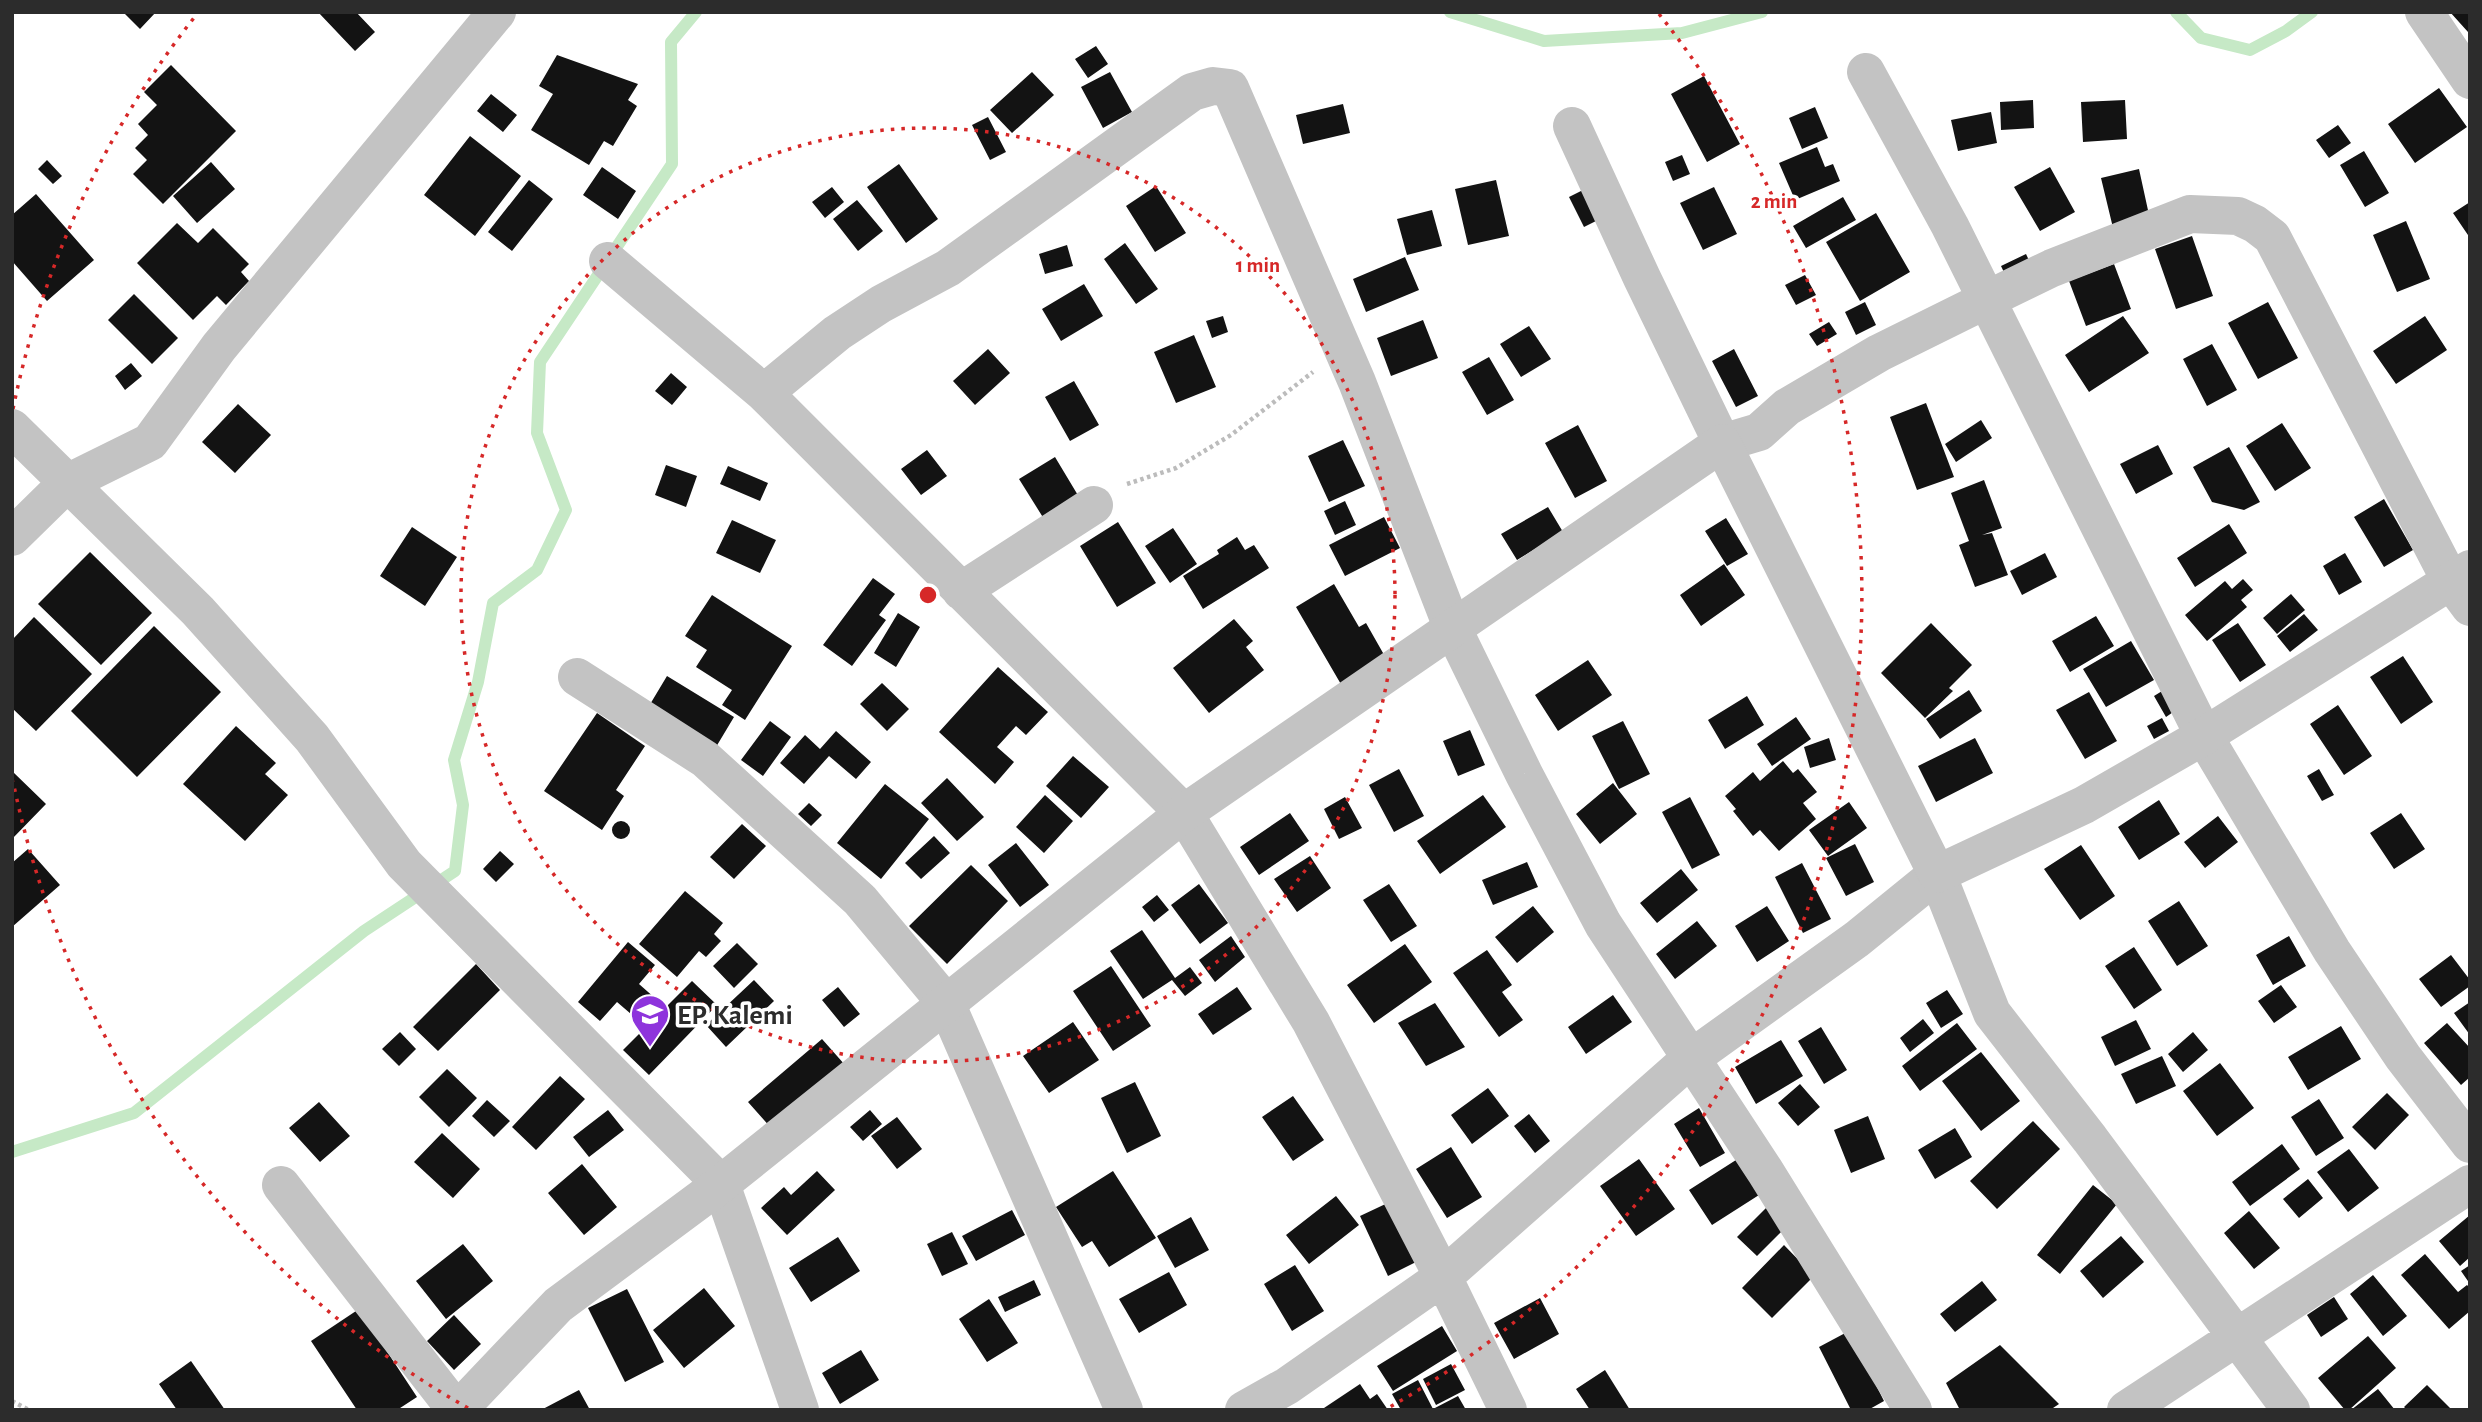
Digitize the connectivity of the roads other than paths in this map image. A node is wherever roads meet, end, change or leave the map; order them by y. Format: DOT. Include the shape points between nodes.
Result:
graph roads {
  1 [pos="497,12"];
  2 [pos="2424,12"];
  3 [pos="1866,72"];
  4 [pos="2470,80"];
  5 [pos="1572,126"];
  6 [pos="608,261"];
  7 [pos="1986,300"];
  8 [pos="764,393"];
  9 [pos="12,428"];
  10 [pos="1722,443"];
  11 [pos="67,483"];
  12 [pos="1094,505"];
  13 [pos="12,537"];
  14 [pos="2463,585"];
  15 [pos="961,591"];
  16 [pos="1452,627"];
  17 [pos="577,677"];
  18 [pos="2204,736"];
  19 [pos="1184,813"];
  20 [pos="1937,874"];
  21 [pos="946,1003"];
  22 [pos="1690,1059"];
  23 [pos="2470,1144"];
  24 [pos="721,1184"];
  25 [pos="2470,1184"];
  26 [pos="281,1185"];
  27 [pos="1443,1277"];
  28 [pos="2235,1337"];
  29 [pos="457,1410"];
  30 [pos="800,1410"];
  31 [pos="1125,1410"];
  32 [pos="1244,1410"];
  33 [pos="1508,1410"];
  34 [pos="1913,1410"];
  35 [pos="2126,1410"];
  36 [pos="2291,1410"];
  1 -- 11 [label="street" via="219,346 150,442"];
  2 -- 4 [label="street"];
  3 -- 7 [label="street"];
  5 -- 10 [label="street"];
  6 -- 8 [label="street"];
  7 -- 10 [label="street" via="1879,352 1787,407 1759,432"];
  7 -- 14 [label="street" via="2052,268 2189,214 2238,216 2256,224 2272,237"];
  7 -- 18 [label="street"];
  8 -- 15 [label="street"];
  8 -- 16 [label="street" via="837,333 948,268 1192,92 1213,86 1230,88 1357,382"];
  9 -- 11 [label="street"];
  10 -- 16 [label="street"];
  10 -- 20 [label="street"];
  11 -- 13 [label="street"];
  11 -- 24 [label="street" via="198,611 312,738 404,864"];
  12 -- 15 [label="street"];
  14 -- 18 [label="street"];
  15 -- 19 [label="street"];
  16 -- 19 [label="street"];
  16 -- 22 [label="street" via="1603,924"];
  17 -- 21 [label="street" via="705,759 860,900"];
  18 -- 20 [label="street" via="2084,805"];
  18 -- 23 [label="street" via="2332,951 2403,1057"];
  19 -- 21 [label="street"];
  19 -- 27 [label="street" via="1311,1021"];
  20 -- 22 [label="street" via="1857,939"];
  20 -- 28 [label="street" via="1992,1013 2091,1139"];
  21 -- 24 [label="street"];
  21 -- 31 [label="street"];
  22 -- 27 [label="street"];
  22 -- 34 [label="street"];
  24 -- 29 [label="street" via="558,1305"];
  24 -- 30 [label="street"];
  25 -- 28 [label="street"];
  26 -- 29 [label="street"];
  27 -- 32 [label="street" via="1287,1386"];
  27 -- 33 [label="street"];
  28 -- 35 [label="street"];
  28 -- 36 [label="street"];
}
